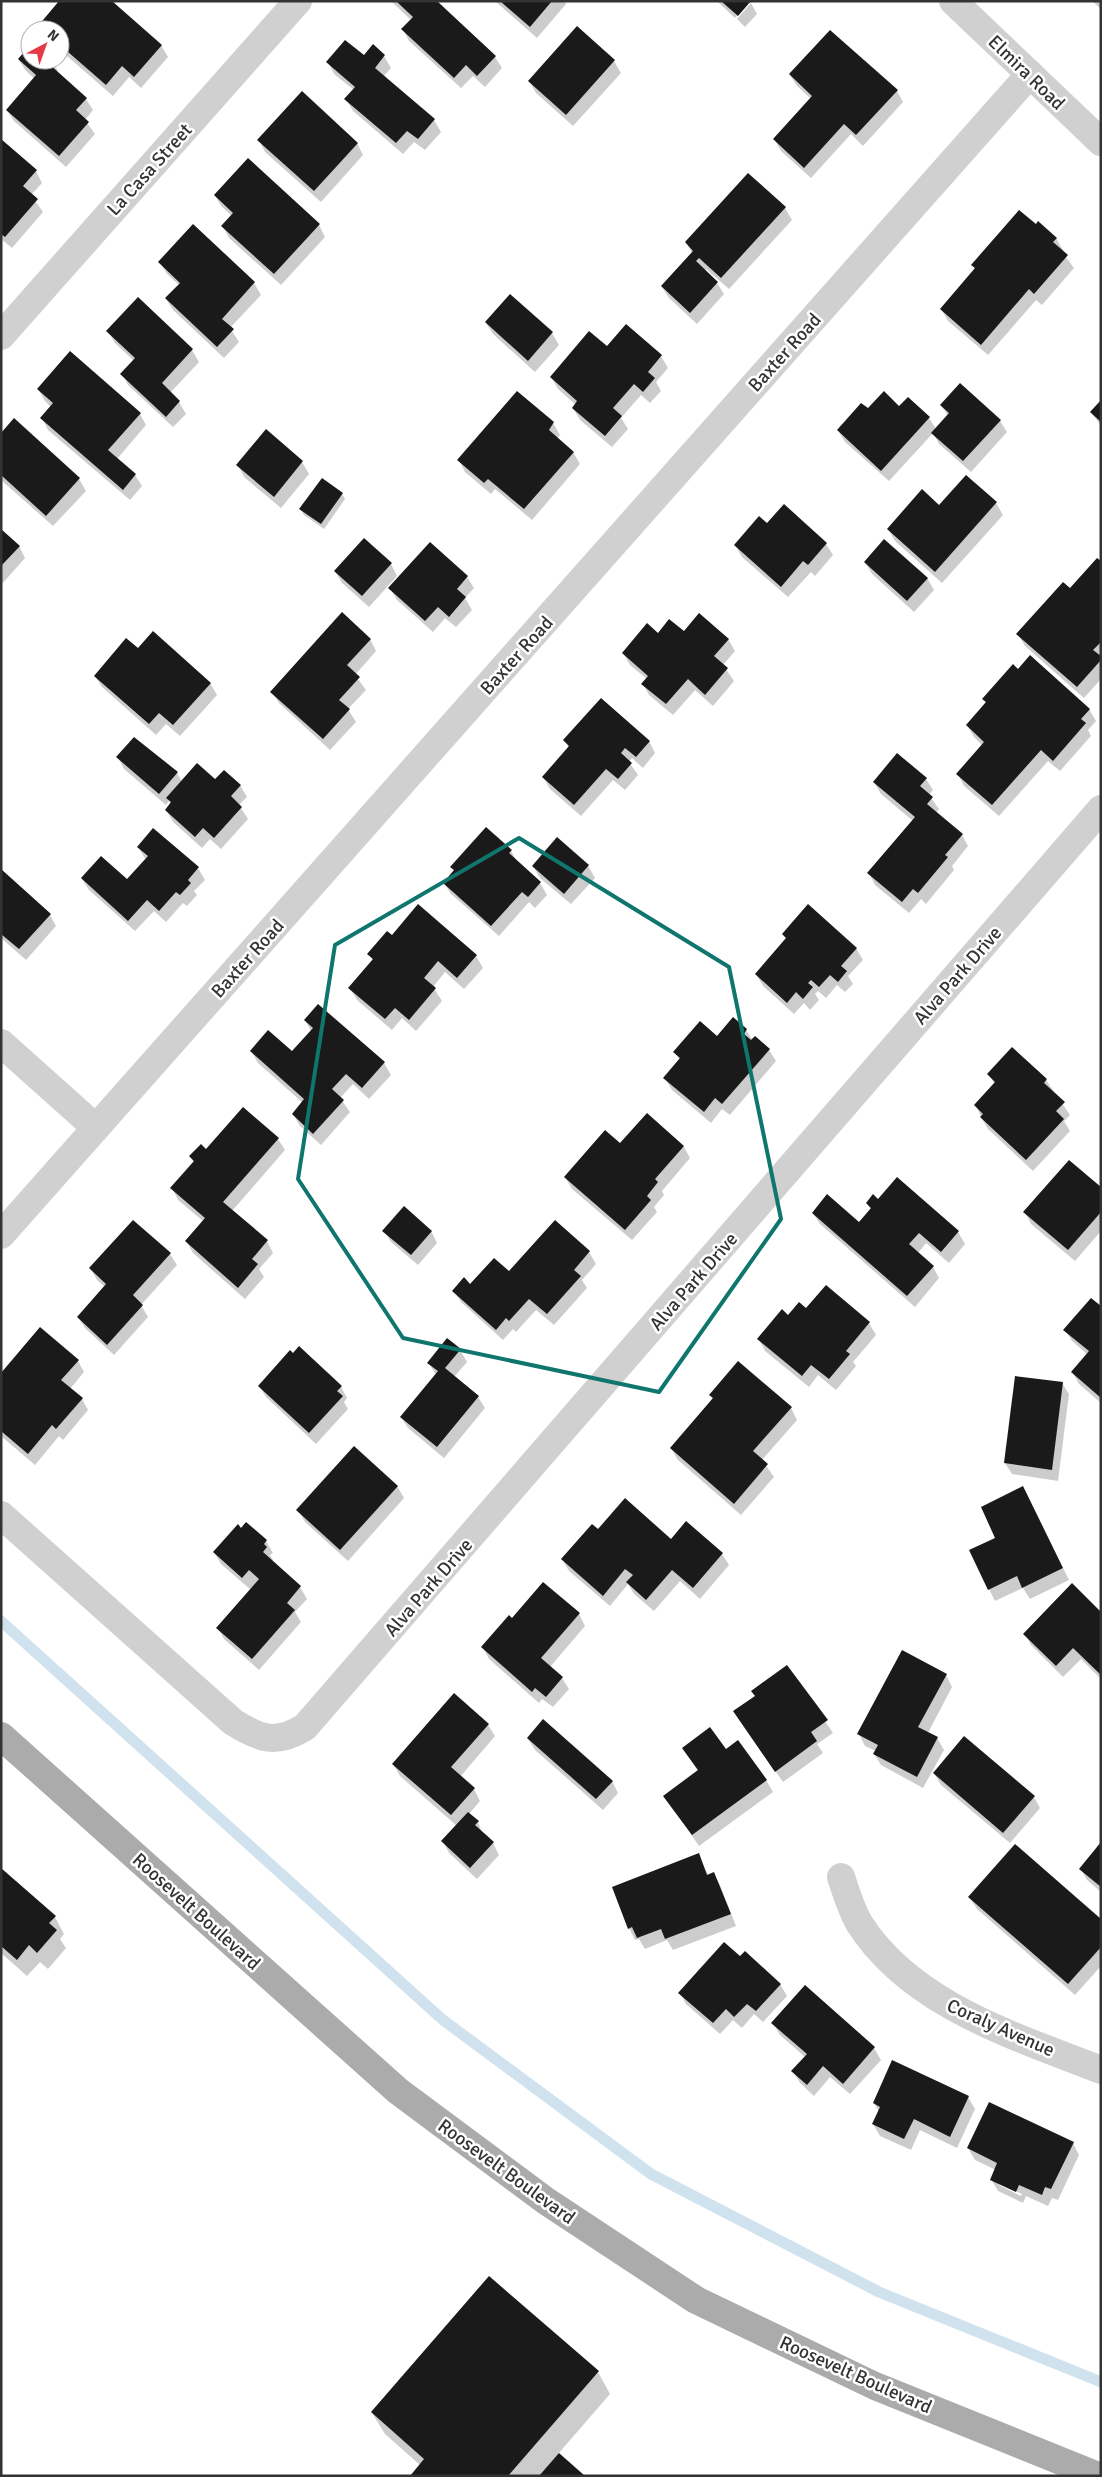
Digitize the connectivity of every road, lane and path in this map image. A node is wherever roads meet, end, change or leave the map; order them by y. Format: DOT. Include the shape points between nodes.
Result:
graph roads {
  1 [pos="298,1"];
  2 [pos="953,1"];
  3 [pos="1030,74"];
  4 [pos="1101,142"];
  5 [pos="1,336"];
  6 [pos="1101,809"];
  7 [pos="1,1043"];
  8 [pos="96,1128"];
  9 [pos="1,1235"];
  10 [pos="1,1515"];
  11 [pos="1,1736"];
  12 [pos="840,1877"];
  13 [pos="1101,2070"];
  14 [pos="1098,2476"];
  1 -- 5 [label="street, La Casa Street"];
  2 -- 3 [label="street, Elmira Road"];
  3 -- 4 [label="street, Elmira Road"];
  3 -- 8 [label="street, Baxter Road"];
  6 -- 10 [label="street, Alva Park Drive" via="305,1727 292,1735 275,1739 251,1734 233,1722"];
  7 -- 8 [label="street"];
  8 -- 9 [label="street, Baxter Road"];
  11 -- 14 [label="main road, Roosevelt Boulevard" via="398,2091 546,2201 696,2300 875,2386"];
  12 -- 13 [label="street, Coraly Avenue" via="858,1922 889,1962 939,1999 994,2028"];
}
